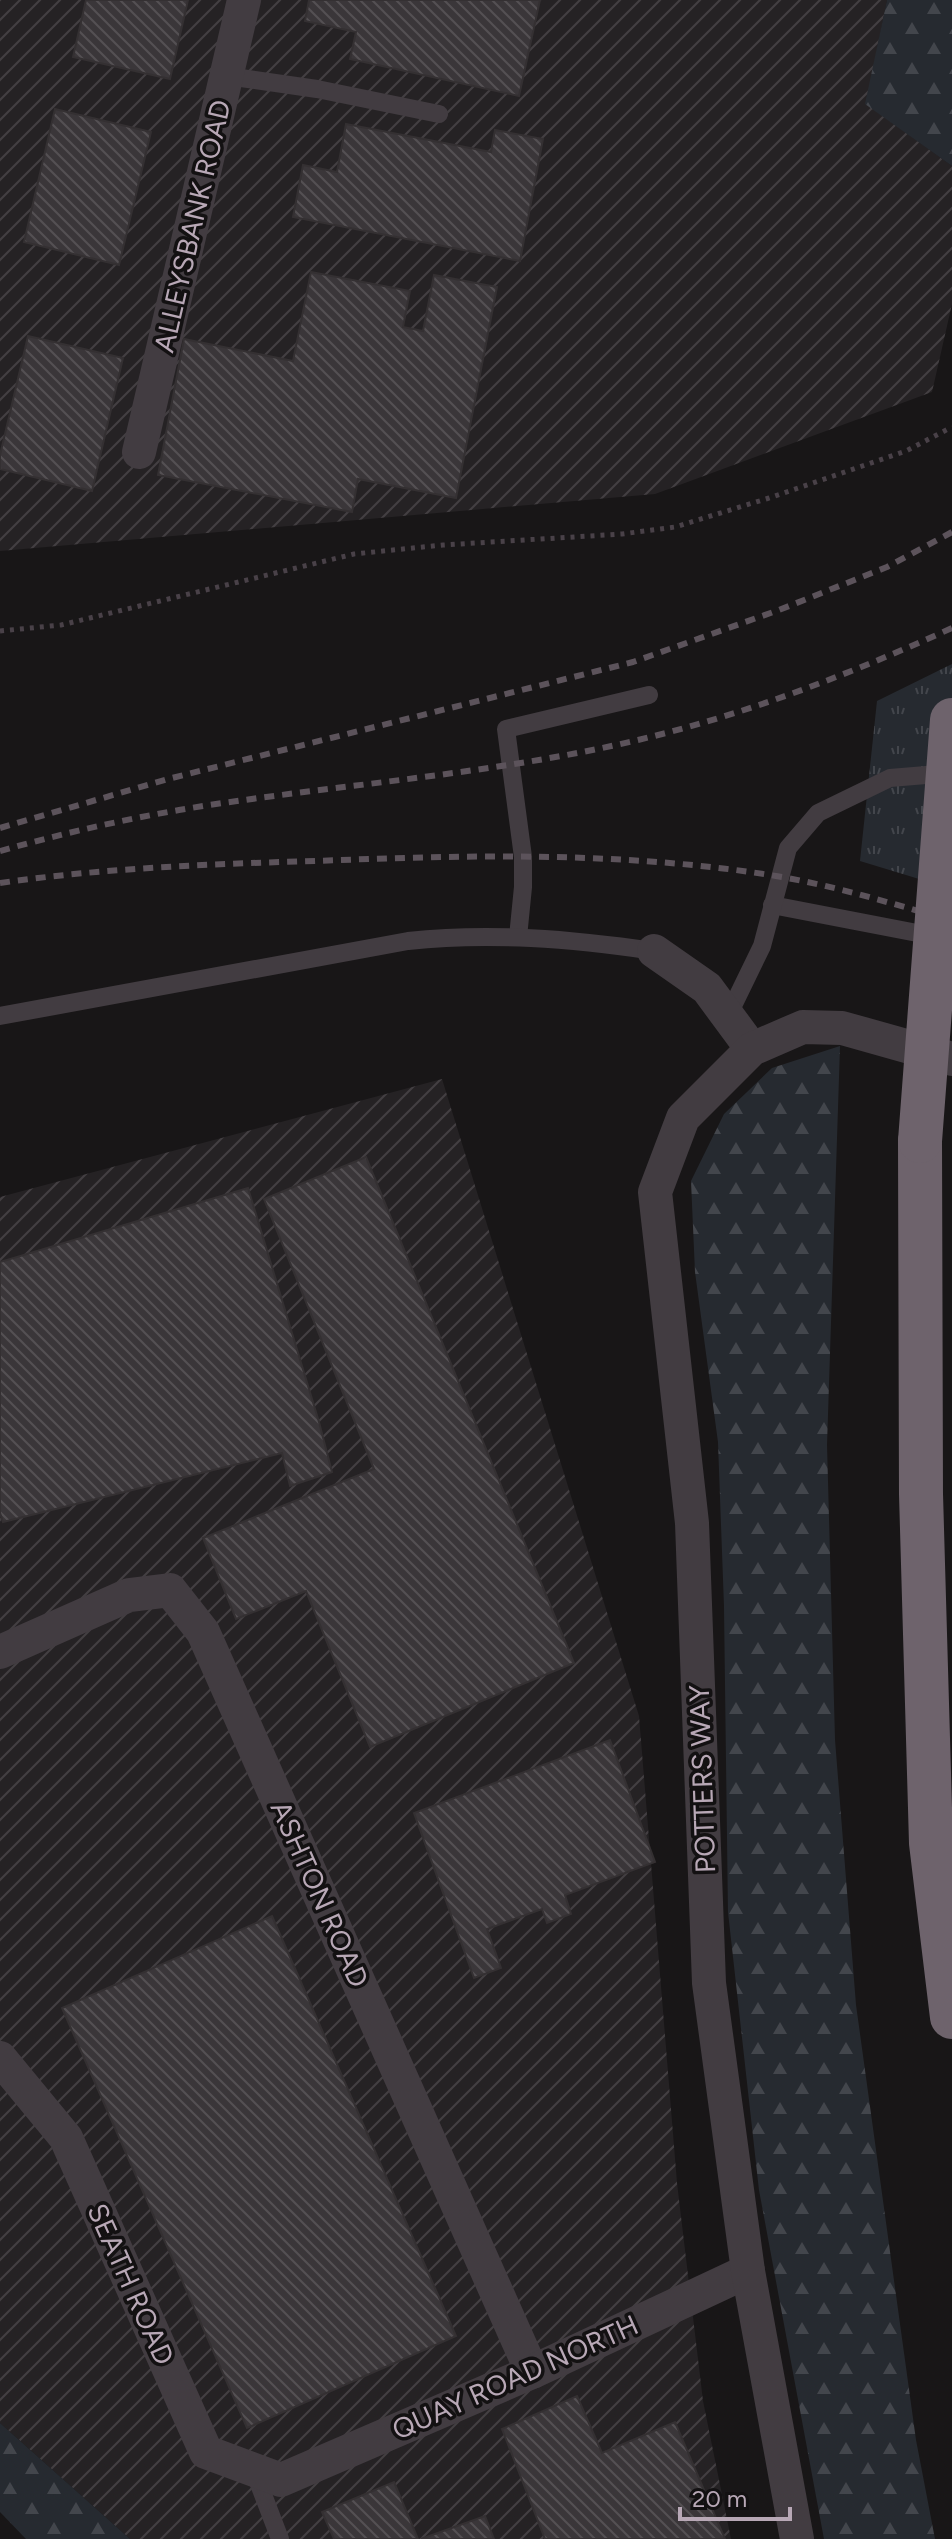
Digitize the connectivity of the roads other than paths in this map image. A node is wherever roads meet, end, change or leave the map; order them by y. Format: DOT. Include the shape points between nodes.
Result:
graph roads {
  1 [pos="244,0"];
  2 [pos="227,76"];
  3 [pos="439,114"];
  4 [pos="139,452"];
  5 [pos="649,695"];
  6 [pos="952,720"];
  7 [pos="952,772"];
  8 [pos="772,905"];
  9 [pos="518,937"];
  10 [pos="952,940"];
  11 [pos="654,951"];
  12 [pos="0,1016"];
  13 [pos="728,1016"];
  14 [pos="752,1049"];
  15 [pos="952,1059"];
  16 [pos="0,1652"];
  17 [pos="952,2017"];
  18 [pos="0,2058"];
  19 [pos="748,2271"];
  20 [pos="532,2372"];
  21 [pos="267,2476"];
  22 [pos="280,2539"];
  23 [pos="797,2539"];
  1 -- 2 [label="street, ALLEYSBANK ROAD"];
  2 -- 3 [label="lane"];
  2 -- 4 [label="street, ALLEYSBANK ROAD"];
  5 -- 9 [label="lane" via="506,729 523,857"];
  6 -- 17 [label="highway, bridge" via="920,1141 921,1494 931,1843"];
  7 -- 8 [label="lane" via="890,778 818,813 788,848"];
  8 -- 10 [label="lane"];
  8 -- 13 [label="lane" via="762,946"];
  9 -- 11 [label="lane"];
  9 -- 12 [label="lane" via="408,941"];
  11 -- 13 [label="street" via="707,988"];
  13 -- 14 [label="street"];
  14 -- 15 [label="street" via="803,1027 842,1028"];
  14 -- 19 [label="street, POTTERS WAY" via="683,1118 655,1192 692,1523 709,1983"];
  16 -- 20 [label="street, ASHTON ROAD" via="129,1595 170,1590 203,1632"];
  18 -- 21 [label="street, SEATH ROAD" via="66,2138 206,2452"];
  19 -- 20 [label="street, QUAY ROAD NORTH"];
  19 -- 23 [label="street, POTTERS WAY"];
  20 -- 21 [label="street, QUAY ROAD NORTH"];
  21 -- 22 [label="lane"];
}
